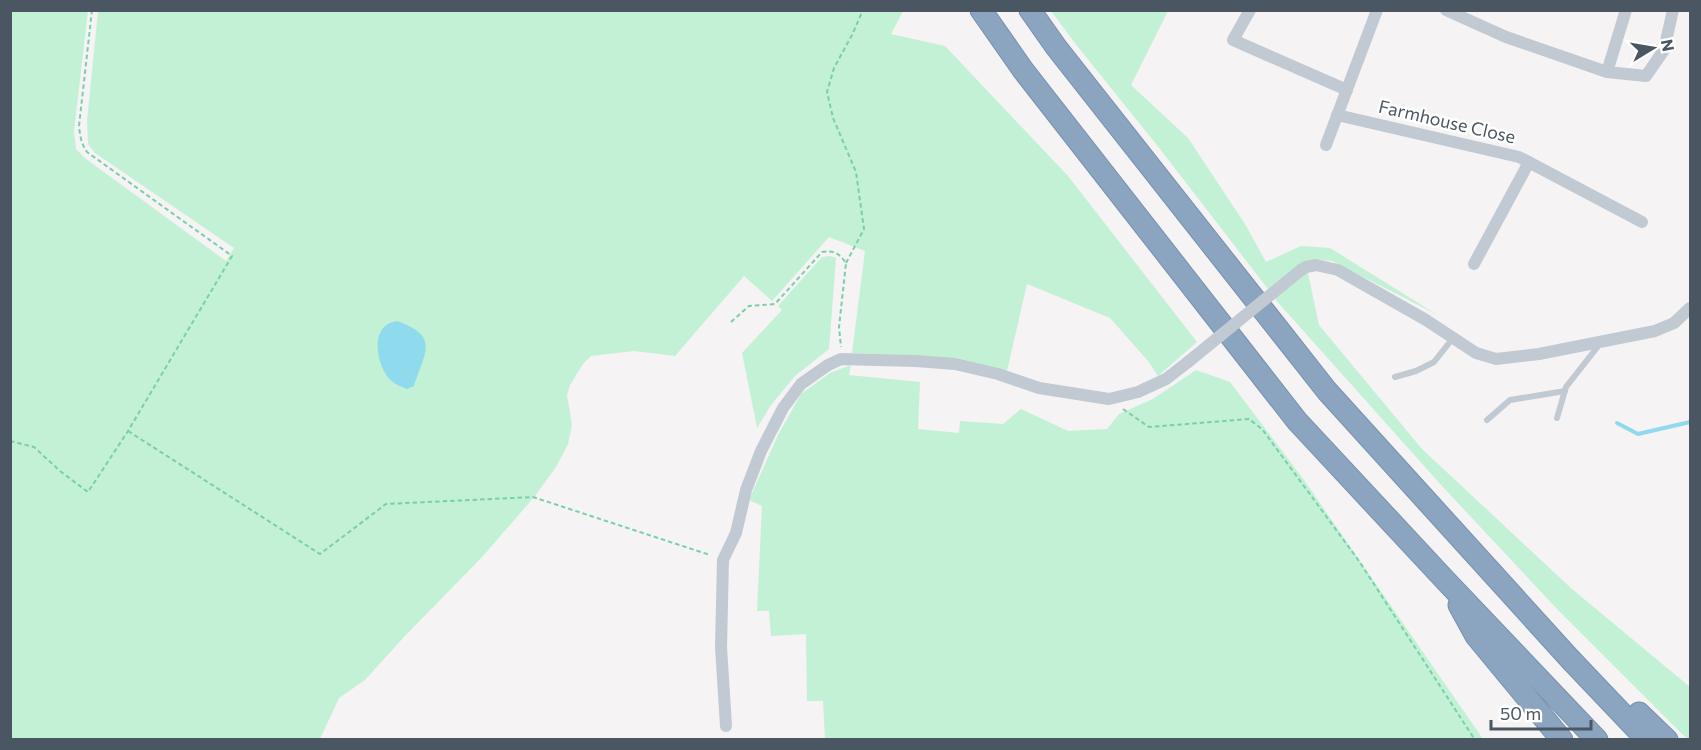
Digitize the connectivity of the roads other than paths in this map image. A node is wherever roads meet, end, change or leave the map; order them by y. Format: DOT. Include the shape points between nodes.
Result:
graph roads {
  1 [pos="981,10"];
  2 [pos="1030,10"];
  3 [pos="1250,10"];
  4 [pos="1377,10"];
  5 [pos="1446,10"];
  6 [pos="1626,10"];
  7 [pos="1673,10"];
  8 [pos="1607,72"];
  9 [pos="1347,90"];
  10 [pos="1337,115"];
  11 [pos="1326,145"];
  12 [pos="1529,162"];
  13 [pos="1642,222"];
  14 [pos="1474,264"];
  15 [pos="1690,308"];
  16 [pos="1453,338"];
  17 [pos="1601,342"];
  18 [pos="1395,377"];
  19 [pos="1565,391"];
  20 [pos="1557,418"];
  21 [pos="1487,420"];
  22 [pos="1445,580"];
  23 [pos="1570,658"];
  24 [pos="726,726"];
  25 [pos="1562,740"];
  26 [pos="1597,740"];
  27 [pos="1647,740"];
  28 [pos="1668,740"];
  1 -- 22 [label="highway" via="1023,70 1297,421"];
  2 -- 23 [label="highway" via="1327,391"];
  3 -- 9 [label="street" via="1233,40"];
  4 -- 9 [label="street"];
  5 -- 8 [label="street" via="1506,37"];
  6 -- 8 [label="street"];
  7 -- 8 [label="street" via="1664,50 1646,76"];
  9 -- 10 [label="street"];
  10 -- 11 [label="street"];
  10 -- 12 [label="street, Farmhouse Close"];
  12 -- 13 [label="street, Farmhouse Close"];
  12 -- 14 [label="street"];
  15 -- 17 [label="street" via="1674,323 1655,331"];
  16 -- 17 [label="street" via="1476,353 1496,359"];
  16 -- 18 [label="lane" via="1434,362"];
  16 -- 24 [label="street, bridge" via="1338,270 1316,265 1301,270 1166,379 1109,399 1039,388 955,364 841,359 828,365 801,384 783,408 761,451 736,533 723,560 721,647"];
  17 -- 19 [label="lane"];
  19 -- 20 [label="lane"];
  19 -- 21 [label="lane" via="1510,400"];
  22 -- 25 [label="highway" via="1476,636"];
  22 -- 26 [label="highway"];
  23 -- 27 [label="highway"];
  23 -- 28 [label="highway"];
}
